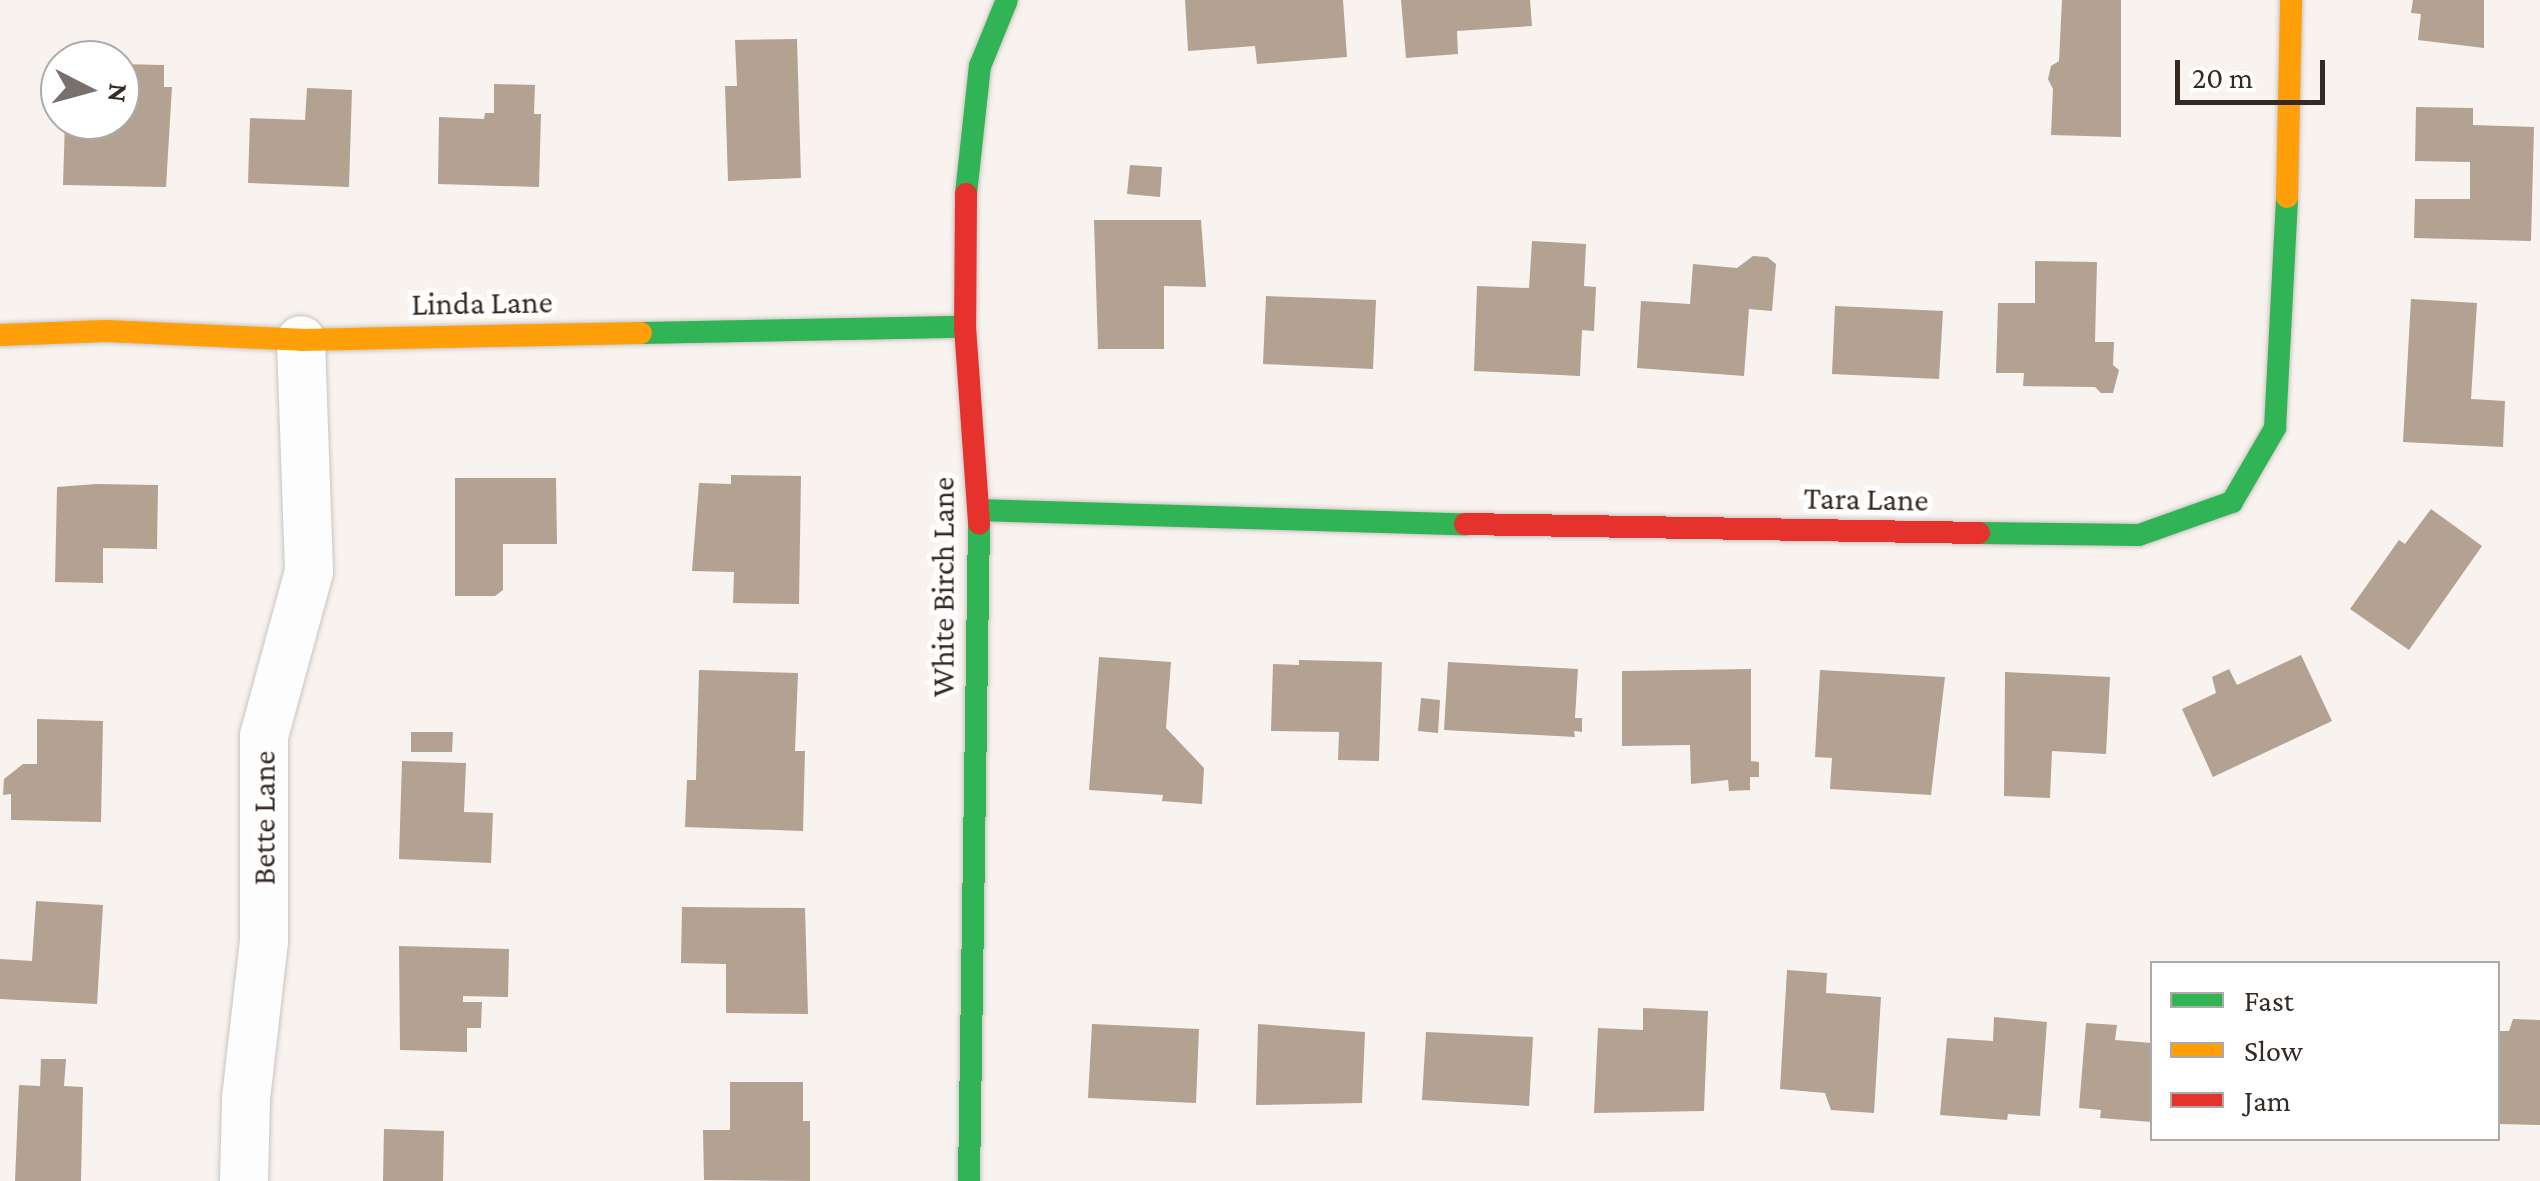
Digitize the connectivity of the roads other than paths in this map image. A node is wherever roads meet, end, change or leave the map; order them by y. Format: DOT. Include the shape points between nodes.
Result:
graph roads {
  1 [pos="1007,0"];
  2 [pos="2290,0"];
  3 [pos="964,327"];
  4 [pos="0,334"];
  5 [pos="301,340"];
  6 [pos="979,510"];
  7 [pos="244,1181"];
  8 [pos="970,1181"];
  1 -- 3 [label="street, White Birch Lane" via="980,66 966,174"];
  2 -- 6 [label="street, Tara Lane" via="2285,304 2275,428 2232,502 2139,536"];
  3 -- 5 [label="street, Linda Lane"];
  3 -- 6 [label="street, White Birch Lane"];
  4 -- 5 [label="street, Linda Lane" via="106,331"];
  5 -- 7 [label="street, Bette Lane" via="309,571 264,736 264,940"];
  6 -- 8 [label="street, White Birch Lane"];
}
